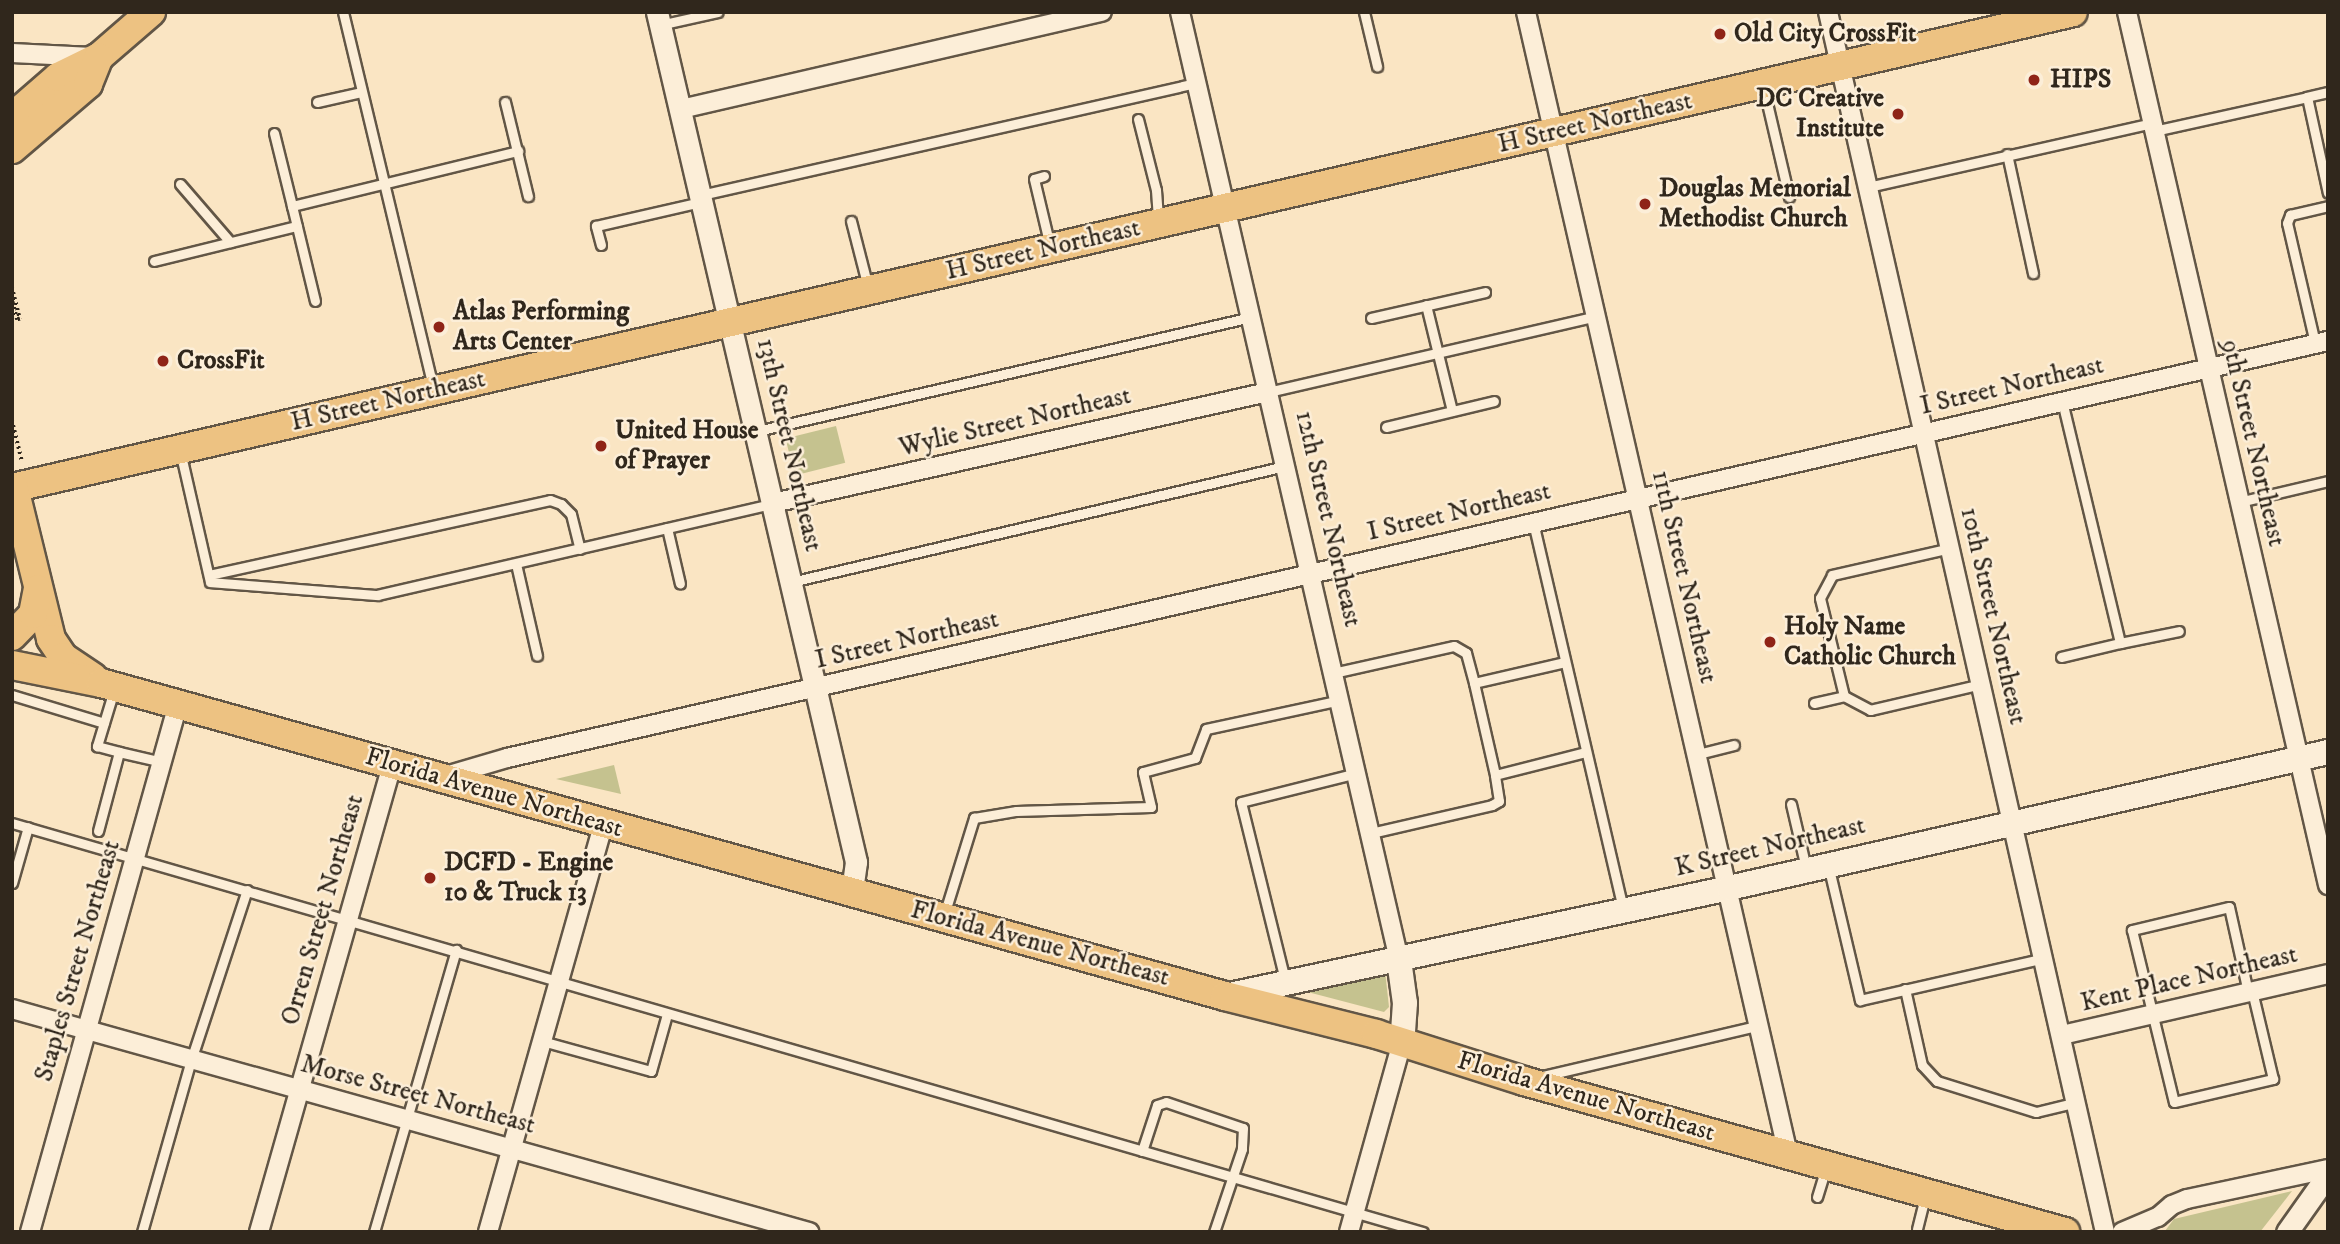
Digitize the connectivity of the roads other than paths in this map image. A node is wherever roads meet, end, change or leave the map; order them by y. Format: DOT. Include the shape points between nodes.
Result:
graph roads {
  1 [pos="151,12"];
  2 [pos="342,12"];
  3 [pos="718,12"];
  4 [pos="1102,12"];
  5 [pos="1180,12"];
  6 [pos="1364,12"];
  7 [pos="1526,12"];
  8 [pos="1828,12"];
  9 [pos="2073,12"];
  10 [pos="2127,12"];
  11 [pos="659,18"];
  12 [pos="12,53"];
  13 [pos="99,57"];
  14 [pos="1377,66"];
  15 [pos="1840,66"];
  16 [pos="1196,83"];
  17 [pos="1762,84"];
  18 [pos="362,92"];
  19 [pos="2328,92"];
  20 [pos="2307,97"];
  21 [pos="317,102"];
  22 [pos="505,102"];
  23 [pos="681,109"];
  24 [pos="12,117"];
  25 [pos="1138,119"];
  26 [pos="2153,127"];
  27 [pos="1554,132"];
  28 [pos="274,133"];
  29 [pos="12,149"];
  30 [pos="518,151"];
  31 [pos="2007,154"];
  32 [pos="1044,176"];
  33 [pos="180,184"];
  34 [pos="384,184"];
  35 [pos="1868,187"];
  36 [pos="2328,193"];
  37 [pos="528,196"];
  38 [pos="1789,197"];
  39 [pos="702,199"];
  40 [pos="292,206"];
  41 [pos="2328,206"];
  42 [pos="1225,208"];
  43 [pos="851,221"];
  44 [pos="1159,223"];
  45 [pos="297,226"];
  46 [pos="230,242"];
  47 [pos="601,245"];
  48 [pos="1051,248"];
  49 [pos="154,261"];
  50 [pos="2033,273"];
  51 [pos="868,290"];
  52 [pos="1485,292"];
  53 [pos="315,301"];
  54 [pos="1426,305"];
  55 [pos="1596,316"];
  56 [pos="1251,317"];
  57 [pos="1371,318"];
  58 [pos="731,322"];
  59 [pos="2321,342"];
  60 [pos="1437,351"];
  61 [pos="2208,368"];
  62 [pos="433,390"];
  63 [pos="1268,392"];
  64 [pos="1494,401"];
  65 [pos="2062,401"];
  66 [pos="1452,411"];
  67 [pos="1386,427"];
  68 [pos="757,431"];
  69 [pos="1924,433"];
  70 [pos="179,450"];
  71 [pos="1285,466"];
  72 [pos="2328,481"];
  73 [pos="13,485"];
  74 [pos="1639,498"];
  75 [pos="2239,502"];
  76 [pos="773,503"];
  77 [pos="1533,522"];
  78 [pos="667,528"];
  79 [pos="1951,548"];
  80 [pos="580,549"];
  81 [pos="516,564"];
  82 [pos="1310,573"];
  83 [pos="209,575"];
  84 [pos="791,582"];
  85 [pos="680,584"];
  86 [pos="38,589"];
  87 [pos="2179,631"];
  88 [pos="12,636"];
  89 [pos="2120,643"];
  90 [pos="537,656"];
  91 [pos="2061,657"];
  92 [pos="1565,662"];
  93 [pos="15,669"];
  94 [pos="1333,673"];
  95 [pos="1474,683"];
  96 [pos="1982,684"];
  97 [pos="108,685"];
  98 [pos="817,688"];
  99 [pos="12,695"];
  100 [pos="1844,696"];
  101 [pos="1340,700"];
  102 [pos="1814,703"];
  103 [pos="178,704"];
  104 [pos="104,723"];
  105 [pos="1734,746"];
  106 [pos="119,752"];
  107 [pos="1586,752"];
  108 [pos="2328,752"];
  109 [pos="1698,754"];
  110 [pos="2298,758"];
  111 [pos="162,762"];
  112 [pos="392,764"];
  113 [pos="1357,773"];
  114 [pos="1495,775"];
  115 [pos="440,777"];
  116 [pos="1791,804"];
  117 [pos="2014,822"];
  118 [pos="12,823"];
  119 [pos="604,823"];
  120 [pos="28,827"];
  121 [pos="99,831"];
  122 [pos="1371,833"];
  123 [pos="135,858"];
  124 [pos="1817,868"];
  125 [pos="12,883"];
  126 [pos="2328,885"];
  127 [pos="1729,888"];
  128 [pos="247,890"];
  129 [pos="852,892"];
  130 [pos="1623,911"];
  131 [pos="944,918"];
  132 [pos="347,919"];
  133 [pos="456,950"];
  134 [pos="2045,958"];
  135 [pos="1399,960"];
  136 [pos="2328,974"];
  137 [pos="559,983"];
  138 [pos="1286,984"];
  139 [pos="1905,989"];
  140 [pos="2250,992"];
  141 [pos="1225,996"];
  142 [pos="12,1009"];
  143 [pos="667,1014"];
  144 [pos="2151,1014"];
  145 [pos="1759,1025"];
  146 [pos="86,1030"];
  147 [pos="2062,1035"];
  148 [pos="542,1041"];
  149 [pos="1402,1042"];
  150 [pos="191,1060"];
  151 [pos="1524,1081"];
  152 [pos="300,1090"];
  153 [pos="2077,1102"];
  154 [pos="407,1120"];
  155 [pos="512,1148"];
  156 [pos="1142,1151"];
  157 [pos="1788,1154"];
  158 [pos="1827,1166"];
  159 [pos="2328,1169"];
  160 [pos="2328,1174"];
  161 [pos="1230,1177"];
  162 [pos="1926,1194"];
  163 [pos="1817,1197"];
  164 [pos="1355,1213"];
  165 [pos="1917,1229"];
  166 [pos="30,1232"];
  167 [pos="142,1232"];
  168 [pos="259,1232"];
  169 [pos="374,1232"];
  170 [pos="488,1232"];
  171 [pos="809,1232"];
  172 [pos="1214,1232"];
  173 [pos="1349,1232"];
  174 [pos="1423,1232"];
  175 [pos="2065,1232"];
  176 [pos="2105,1232"];
  177 [pos="2122,1232"];
  178 [pos="2287,1232"];
  1 -- 13 [label="main road"];
  2 -- 18 [label="lane"];
  3 -- 11 [label="lane"];
  4 -- 23 [label="street"];
  5 -- 16 [label="street, 12th Street Northeast"];
  6 -- 14 [label="lane"];
  7 -- 27 [label="street, 11th Street Northeast"];
  8 -- 15 [label="street, 10th Street Northeast"];
  9 -- 15 [label="main road, H Street Northeast"];
  10 -- 26 [label="street, 9th Street Northeast"];
  11 -- 23 [label="street, 13th Street Northeast"];
  12 -- 13 [label="street"];
  13 -- 24 [label="main road" via="58,77"];
  13 -- 29 [label="main road" via="88,84"];
  15 -- 17 [label="main road, H Street Northeast"];
  15 -- 35 [label="street, 10th Street Northeast"];
  16 -- 39 [label="lane"];
  16 -- 42 [label="street, 12th Street Northeast"];
  17 -- 27 [label="main road, H Street Northeast"];
  17 -- 38 [label="lane"];
  18 -- 21 [label="lane"];
  18 -- 34 [label="lane"];
  19 -- 20 [label="lane"];
  20 -- 26 [label="lane"];
  20 -- 36 [label="lane"];
  22 -- 30 [label="lane"];
  23 -- 39 [label="street, 13th Street Northeast"];
  25 -- 44 [label="lane" via="1156,190"];
  26 -- 31 [label="lane"];
  26 -- 61 [label="street, 9th Street Northeast"];
  27 -- 42 [label="main road, H Street Northeast"];
  27 -- 55 [label="street, 11th Street Northeast"];
  28 -- 40 [label="lane"];
  30 -- 34 [label="lane"];
  30 -- 37 [label="lane"];
  31 -- 35 [label="lane"];
  31 -- 50 [label="lane"];
  32 -- 48 [label="lane" via="1034,179"];
  33 -- 46 [label="lane"];
  34 -- 40 [label="lane"];
  34 -- 62 [label="lane"];
  35 -- 69 [label="street, 10th Street Northeast"];
  39 -- 47 [label="lane" via="596,226"];
  39 -- 58 [label="street, 13th Street Northeast"];
  40 -- 45 [label="lane"];
  41 -- 59 [label="lane" via="2290,215 2287,223"];
  42 -- 44 [label="main road, H Street Northeast"];
  42 -- 56 [label="street, 12th Street Northeast"];
  43 -- 51 [label="lane"];
  44 -- 48 [label="main road, H Street Northeast"];
  45 -- 46 [label="lane"];
  45 -- 53 [label="lane"];
  46 -- 49 [label="lane"];
  48 -- 51 [label="main road, H Street Northeast"];
  51 -- 58 [label="main road, H Street Northeast"];
  52 -- 54 [label="lane"];
  54 -- 57 [label="lane"];
  54 -- 60 [label="lane"];
  55 -- 60 [label="lane"];
  55 -- 74 [label="street, 11th Street Northeast"];
  56 -- 63 [label="street, 12th Street Northeast"];
  56 -- 68 [label="lane"];
  58 -- 62 [label="main road, H Street Northeast"];
  58 -- 68 [label="street, 13th Street Northeast"];
  59 -- 61 [label="street, I Street Northeast"];
  60 -- 63 [label="lane"];
  60 -- 66 [label="lane"];
  61 -- 65 [label="street, I Street Northeast"];
  61 -- 75 [label="street, 9th Street Northeast"];
  62 -- 70 [label="main road, H Street Northeast"];
  63 -- 71 [label="street, 12th Street Northeast"];
  63 -- 76 [label="street, Wylie Street Northeast"];
  64 -- 66 [label="lane"];
  65 -- 69 [label="street, I Street Northeast"];
  65 -- 89 [label="lane"];
  66 -- 67 [label="lane"];
  68 -- 76 [label="street, 13th Street Northeast"];
  69 -- 74 [label="street, I Street Northeast"];
  69 -- 79 [label="street, 10th Street Northeast"];
  70 -- 73 [label="main road, H Street Northeast"];
  70 -- 83 [label="lane"];
  71 -- 82 [label="street, 12th Street Northeast"];
  71 -- 84 [label="lane"];
  72 -- 75 [label="lane"];
  73 -- 86 [label="main road"];
  74 -- 77 [label="street, I Street Northeast"];
  74 -- 109 [label="street, 11th Street Northeast"];
  75 -- 110 [label="street, 9th Street Northeast"];
  76 -- 78 [label="lane"];
  76 -- 84 [label="street, 13th Street Northeast"];
  77 -- 82 [label="street, I Street Northeast"];
  77 -- 92 [label="lane"];
  78 -- 80 [label="lane"];
  78 -- 85 [label="lane"];
  79 -- 96 [label="street, 10th Street Northeast"];
  79 -- 100 [label="lane" via="1832,575 1820,598"];
  80 -- 81 [label="lane"];
  80 -- 83 [label="lane" via="571,514 561,503 550,500"];
  81 -- 83 [label="lane" via="377,595 210,582"];
  81 -- 90 [label="lane"];
  82 -- 94 [label="street, 12th Street Northeast"];
  82 -- 98 [label="street, I Street Northeast"];
  84 -- 98 [label="street, 13th Street Northeast"];
  86 -- 88 [label="main road" via="33,614"];
  86 -- 97 [label="main road" via="56,650"];
  87 -- 89 [label="lane"];
  89 -- 91 [label="lane"];
  92 -- 95 [label="lane"];
  92 -- 107 [label="lane"];
  93 -- 97 [label="main road, Florida Avenue Northeast"];
  94 -- 95 [label="lane" via="1454,646 1466,653"];
  94 -- 101 [label="street, 12th Street Northeast"];
  95 -- 114 [label="lane"];
  96 -- 100 [label="lane" via="1870,710"];
  96 -- 117 [label="street, 10th Street Northeast"];
  97 -- 103 [label="main road, Florida Avenue Northeast"];
  97 -- 104 [label="lane"];
  98 -- 115 [label="street, I Street Northeast"];
  98 -- 129 [label="street, 13th Street Northeast" via="856,862"];
  99 -- 104 [label="lane"];
  100 -- 102 [label="lane"];
  101 -- 113 [label="street, 12th Street Northeast"];
  101 -- 131 [label="lane" via="1206,729 1195,758 1143,772 1151,807 1016,811 974,818"];
  103 -- 111 [label="street, Staples Street Northeast"];
  103 -- 112 [label="main road, Florida Avenue Northeast"];
  104 -- 106 [label="lane" via="97,746"];
  105 -- 109 [label="lane"];
  106 -- 111 [label="lane"];
  106 -- 121 [label="lane"];
  107 -- 114 [label="lane"];
  107 -- 130 [label="lane"];
  108 -- 110 [label="main road, K Street Northeast"];
  109 -- 127 [label="street, 11th Street Northeast"];
  110 -- 117 [label="main road, K Street Northeast"];
  110 -- 126 [label="street, 9th Street Northeast"];
  111 -- 123 [label="street, Staples Street Northeast"];
  112 -- 115 [label="main road, Florida Avenue Northeast"];
  112 -- 132 [label="street, Orren Street Northeast"];
  113 -- 122 [label="street, 12th Street Northeast"];
  113 -- 138 [label="lane" via="1241,802"];
  114 -- 122 [label="lane" via="1499,801 1492,805"];
  115 -- 119 [label="main road, Florida Avenue Northeast"];
  116 -- 124 [label="lane"];
  117 -- 124 [label="main road, K Street Northeast"];
  117 -- 134 [label="street, 10th Street Northeast"];
  118 -- 120 [label="lane"];
  119 -- 129 [label="main road, Florida Avenue Northeast"];
  119 -- 137 [label="street"];
  120 -- 123 [label="lane"];
  120 -- 125 [label="lane"];
  122 -- 135 [label="street, 12th Street Northeast"];
  123 -- 128 [label="lane"];
  123 -- 146 [label="street, Staples Street Northeast"];
  124 -- 127 [label="main road, K Street Northeast"];
  124 -- 139 [label="lane" via="1860,1000"];
  127 -- 130 [label="main road, K Street Northeast"];
  127 -- 145 [label="street, 11th Street Northeast"];
  128 -- 132 [label="lane"];
  128 -- 150 [label="lane"];
  129 -- 131 [label="main road, Florida Avenue Northeast"];
  130 -- 135 [label="main road, K Street Northeast"];
  131 -- 141 [label="main road, Florida Avenue Northeast"];
  132 -- 133 [label="lane"];
  132 -- 152 [label="street, Orren Street Northeast"];
  133 -- 137 [label="lane"];
  133 -- 154 [label="lane"];
  134 -- 139 [label="lane"];
  134 -- 147 [label="street, 10th Street Northeast"];
  135 -- 138 [label="main road, K Street Northeast"];
  135 -- 149 [label="main road, 12th Street Northeast" via="1405,1003"];
  136 -- 140 [label="street, Kent Place Northeast"];
  137 -- 143 [label="lane"];
  137 -- 148 [label="street"];
  138 -- 141 [label="main road, K Street Northeast"];
  139 -- 153 [label="lane" via="1922,1065 1937,1081 2036,1112"];
  140 -- 144 [label="street, Kent Place Northeast"];
  140 -- 144 [label="lane" via="2229,907 2132,930"];
  140 -- 144 [label="lane" via="2273,1079 2174,1102"];
  141 -- 149 [label="main road, Florida Avenue Northeast"];
  142 -- 146 [label="street, Morse Street Northeast"];
  143 -- 148 [label="lane" via="652,1071"];
  143 -- 156 [label="lane"];
  144 -- 147 [label="street, Kent Place Northeast"];
  145 -- 151 [label="lane"];
  145 -- 157 [label="street, 11th Street Northeast"];
  146 -- 150 [label="street, Morse Street Northeast"];
  146 -- 166 [label="street, Staples Street Northeast"];
  147 -- 153 [label="street, 10th Street Northeast"];
  148 -- 155 [label="street"];
  149 -- 151 [label="main road, Florida Avenue Northeast"];
  149 -- 164 [label="street"];
  150 -- 152 [label="street, Morse Street Northeast"];
  150 -- 167 [label="lane"];
  151 -- 157 [label="main road, Florida Avenue Northeast"];
  152 -- 154 [label="street, Morse Street Northeast"];
  152 -- 168 [label="street, Orren Street Northeast"];
  153 -- 176 [label="street, 10th Street Northeast"];
  154 -- 155 [label="street, Morse Street Northeast"];
  154 -- 169 [label="lane"];
  155 -- 170 [label="street"];
  155 -- 171 [label="street, Morse Street Northeast"];
  156 -- 161 [label="lane"];
  156 -- 161 [label="lane" via="1157,1105 1166,1102 1243,1128 1242,1149"];
  157 -- 158 [label="main road, Florida Avenue Northeast"];
  158 -- 162 [label="main road, Florida Avenue Northeast"];
  158 -- 163 [label="lane"];
  159 -- 177 [label="street" via="2187,1199"];
  160 -- 178 [label="street"];
  161 -- 164 [label="lane"];
  161 -- 172 [label="lane"];
  162 -- 165 [label="lane"];
  162 -- 175 [label="main road, Florida Avenue Northeast"];
  164 -- 173 [label="street"];
  164 -- 174 [label="lane"];
}
